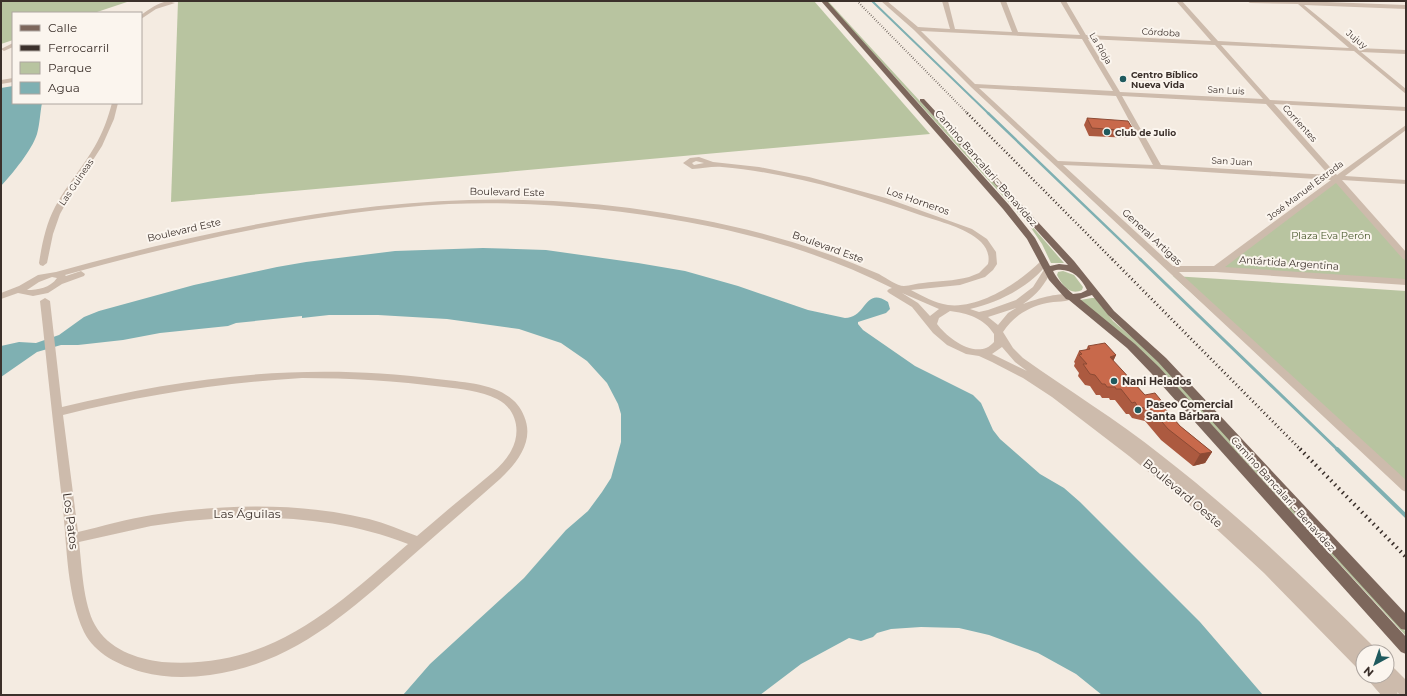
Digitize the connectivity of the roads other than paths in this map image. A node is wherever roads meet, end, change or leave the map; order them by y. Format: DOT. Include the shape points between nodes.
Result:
graph roads {
  1 [pos="824,1"];
  2 [pos="831,1"];
  3 [pos="884,1"];
  4 [pos="945,1"];
  5 [pos="1003,1"];
  6 [pos="1063,1"];
  7 [pos="1179,1"];
  8 [pos="1250,1"];
  9 [pos="1394,1"];
  10 [pos="1400,1"];
  11 [pos="1298,2"];
  12 [pos="1406,3"];
  13 [pos="1406,7"];
  14 [pos="157,8"];
  15 [pos="142,16"];
  16 [pos="916,29"];
  17 [pos="952,31"];
  18 [pos="1016,34"];
  19 [pos="1084,37"];
  20 [pos="1217,43"];
  21 [pos="12,45"];
  22 [pos="2,49"];
  23 [pos="1356,50"];
  24 [pos="1406,52"];
  25 [pos="12,80"];
  26 [pos="1,82"];
  27 [pos="973,86"];
  28 [pos="1406,92"];
  29 [pos="1118,94"];
  30 [pos="1268,101"];
  31 [pos="115,104"];
  32 [pos="1406,109"];
  33 [pos="1406,127"];
  34 [pos="1057,163"];
  35 [pos="712,164"];
  36 [pos="1158,167"];
  37 [pos="1337,178"];
  38 [pos="1406,182"];
  39 [pos="1406,257"];
  40 [pos="43,263"];
  41 [pos="1046,266"];
  42 [pos="1171,269"];
  43 [pos="1216,269"];
  44 [pos="1077,271"];
  45 [pos="55,280"];
  46 [pos="32,281"];
  47 [pos="1406,282"];
  48 [pos="1092,288"];
  49 [pos="899,290"];
  50 [pos="28,291"];
  51 [pos="1,296"];
  52 [pos="1069,297"];
  53 [pos="45,301"];
  54 [pos="1,302"];
  55 [pos="949,308"];
  56 [pos="978,315"];
  57 [pos="932,324"];
  58 [pos="999,334"];
  59 [pos="980,353"];
  60 [pos="1014,362"];
  61 [pos="58,412"];
  62 [pos="1406,488"];
  63 [pos="73,538"];
  64 [pos="419,542"];
  65 [pos="1406,624"];
  66 [pos="1343,634"];
  67 [pos="1357,644"];
  68 [pos="1406,647"];
  69 [pos="1355,652"];
  70 [pos="1395,679"];
  71 [pos="1381,684"];
  72 [pos="1406,691"];
  73 [pos="1391,695"];
  1 -- 41 [label="main road, Camino Bancalari - Benavídez" via="983,179 1031,238"];
  2 -- 44 [label="main road, Camino Bancalari - Benavídez"];
  3 -- 16 [label="street, General Artigas"];
  4 -- 17 [label="street"];
  5 -- 18 [label="street"];
  6 -- 19 [label="street, La Rioja"];
  7 -- 20 [label="street, Corrientes"];
  8 -- 11 [label="street"];
  9 -- 12 [label="street"];
  10 -- 12 [label="street"];
  11 -- 13 [label="street"];
  11 -- 23 [label="street, Jujuy"];
  14 -- 15 [label="street"];
  16 -- 17 [label="street, Córdoba"];
  16 -- 27 [label="street, General Artigas"];
  17 -- 18 [label="street, Córdoba"];
  18 -- 19 [label="street, Córdoba"];
  19 -- 20 [label="street, Córdoba"];
  19 -- 29 [label="street, La Rioja"];
  20 -- 23 [label="street, Córdoba"];
  20 -- 30 [label="street, Corrientes"];
  21 -- 22 [label="street"];
  23 -- 24 [label="street, Córdoba"];
  23 -- 28 [label="street, Jujuy"];
  25 -- 26 [label="street"];
  27 -- 29 [label="street, San Luis"];
  27 -- 34 [label="street, General Artigas"];
  29 -- 30 [label="street, San Luis"];
  29 -- 36 [label="street, La Rioja"];
  30 -- 32 [label="street, San Luis"];
  30 -- 37 [label="street, Corrientes"];
  31 -- 40 [label="street, Las Guineas" via="110,124 97,150 55,217 46,242"];
  33 -- 37 [label="street, José Manuel Estrada"];
  34 -- 36 [label="street, San Juan"];
  34 -- 42 [label="street, General Artigas"];
  35 -- 49 [label="street, Los Horneros" via="786,175 882,200 973,233 988,245 993,253 994,262 991,268 975,279 918,285"];
  36 -- 37 [label="street, San Juan"];
  37 -- 38 [label="street, San Juan"];
  37 -- 39 [label="street, Corrientes"];
  37 -- 43 [label="street, José Manuel Estrada"];
  40 -- 45 [label="street" via="47,273"];
  40 -- 46 [label="street, Las Guineas"];
  41 -- 44 [label="main road"];
  41 -- 52 [label="main road, Camino Bancalari - Benavídez"];
  41 -- 55 [label="street" via="1001,294 977,303"];
  41 -- 56 [label="street" via="1037,289 1024,300 999,312"];
  42 -- 43 [label="street, Antártida Argentina"];
  42 -- 62 [label="street, General Artigas"];
  43 -- 47 [label="street, Antártida Argentina"];
  44 -- 48 [label="main road, Camino Bancalari - Benavídez"];
  45 -- 46 [label="street"];
  45 -- 49 [label="street, Boulevard Este" via="238,231 380,210 513,205 642,216 770,242"];
  45 -- 50 [label="street"];
  45 -- 53 [label="street"];
  46 -- 50 [label="street"];
  48 -- 52 [label="main road" via="1082,296"];
  48 -- 65 [label="main road, Camino Bancalari - Benavídez" via="1111,313 1162,360"];
  49 -- 55 [label="street, Boulevard Este"];
  49 -- 57 [label="street, Boulevard Este"];
  50 -- 51 [label="street"];
  50 -- 53 [label="street"];
  50 -- 54 [label="street"];
  52 -- 58 [label="street" via="1047,298 1022,308 1003,322"];
  52 -- 68 [label="main road, Camino Bancalari - Benavídez" via="1131,346 1155,370"];
  53 -- 61 [label="street, Los Patos"];
  55 -- 56 [label="street, Boulevard Este"];
  55 -- 57 [label="street" via="938,313"];
  56 -- 58 [label="street, Boulevard Oeste"];
  57 -- 59 [label="street, Boulevard Este" via="949,343"];
  58 -- 59 [label="street" via="999,344 996,348"];
  58 -- 60 [label="street, Boulevard Oeste"];
  59 -- 60 [label="street, Boulevard Oeste"];
  60 -- 66 [label="street, Boulevard Oeste" via="1138,456 1172,476 1292,590"];
  61 -- 63 [label="street, Los Patos"];
  61 -- 64 [label="street, Los Patos" via="134,393 175,386 247,377 313,374 411,378 476,389 507,400 519,415 522,428 522,441 518,452 496,476"];
  63 -- 64 [label="street, Las Águilas" via="160,519 259,511 362,523"];
  63 -- 64 [label="street, Los Patos" via="83,611 90,630 101,644 130,662 187,670 232,664 297,639 349,602"];
  66 -- 67 [label="street, Boulevard Oeste"];
  66 -- 69 [label="street, Boulevard Oeste"];
  70 -- 72 [label="street"];
  71 -- 73 [label="street"];
}
